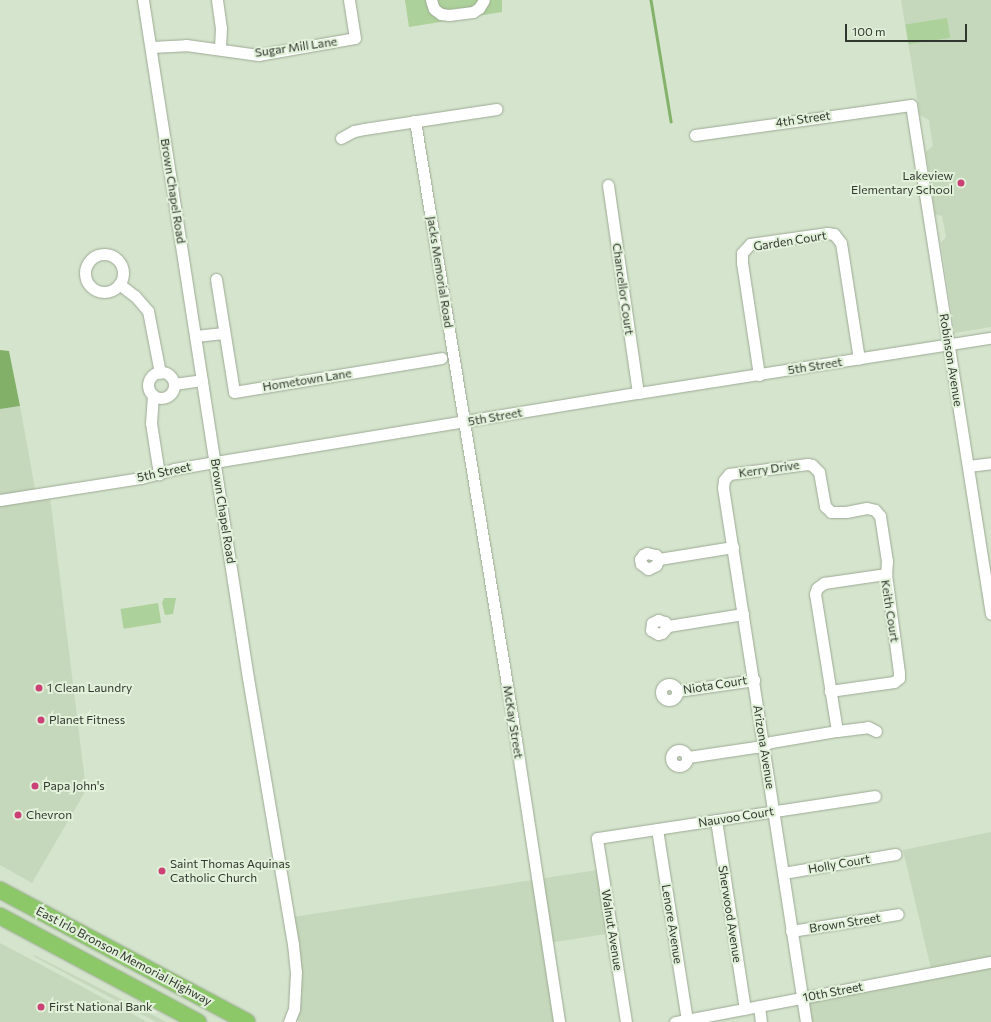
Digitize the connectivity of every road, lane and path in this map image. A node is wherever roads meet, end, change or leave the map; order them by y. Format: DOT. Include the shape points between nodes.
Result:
graph roads {
  1 [pos="143,0"];
  2 [pos="217,0"];
  3 [pos="349,0"];
  4 [pos="431,0"];
  5 [pos="484,0"];
  6 [pos="151,48"];
  7 [pos="220,49"];
  8 [pos="911,105"];
  9 [pos="496,109"];
  10 [pos="416,121"];
  11 [pos="695,135"];
  12 [pos="341,138"];
  13 [pos="608,185"];
  14 [pos="216,279"];
  15 [pos="119,284"];
  16 [pos="224,332"];
  17 [pos="195,336"];
  18 [pos="991,338"];
  19 [pos="949,344"];
  20 [pos="440,358"];
  21 [pos="859,359"];
  22 [pos="160,373"];
  23 [pos="759,374"];
  24 [pos="202,380"];
  25 [pos="174,384"];
  26 [pos="638,393"];
  27 [pos="154,395"];
  28 [pos="465,422"];
  29 [pos="215,462"];
  30 [pos="991,463"];
  31 [pos="968,466"];
  32 [pos="159,474"];
  33 [pos="729,474"];
  34 [pos="0,500"];
  35 [pos="733,548"];
  36 [pos="659,559"];
  37 [pos="886,574"];
  38 [pos="989,586"];
  39 [pos="743,614"];
  40 [pos="991,614"];
  41 [pos="668,626"];
  42 [pos="754,680"];
  43 [pos="677,691"];
  44 [pos="830,691"];
  45 [pos="837,731"];
  46 [pos="876,731"];
  47 [pos="764,744"];
  48 [pos="688,757"];
  49 [pos="875,796"];
  50 [pos="774,810"];
  51 [pos="716,820"];
  52 [pos="657,829"];
  53 [pos="597,838"];
  54 [pos="895,854"];
  55 [pos="783,873"];
  56 [pos="0,890"];
  57 [pos="0,898"];
  58 [pos="23,903"];
  59 [pos="898,914"];
  60 [pos="0,916"];
  61 [pos="791,931"];
  62 [pos="991,962"];
  63 [pos="801,998"];
  64 [pos="759,1006"];
  65 [pos="745,1009"];
  66 [pos="720,1018"];
  67 [pos="680,1021"];
  68 [pos="198,1022"];
  69 [pos="248,1022"];
  70 [pos="289,1022"];
  71 [pos="559,1022"];
  72 [pos="626,1022"];
  73 [pos="761,1022"];
  74 [pos="806,1022"];
  1 -- 6 [label="street, Brown Chapel Road"];
  2 -- 7 [label="street" via="221,28"];
  3 -- 7 [label="street, Sugar Mill Lane" via="355,38 258,55"];
  4 -- 5 [label="street" via="434,9 441,14 449,15 473,12"];
  6 -- 7 [label="street, Sugar Mill Lane" via="186,45"];
  6 -- 17 [label="street, Brown Chapel Road"];
  8 -- 11 [label="street, 4th Street"];
  8 -- 19 [label="street, Robinson Avenue"];
  9 -- 10 [label="street"];
  10 -- 12 [label="street" via="354,131"];
  10 -- 28 [label="street, Jacks Memorial Road"];
  13 -- 26 [label="street, Chancellor Court"];
  14 -- 16 [label="street, Hometown Lane"];
  15 -- 22 [label="street" via="135,296 148,311"];
  16 -- 17 [label="street"];
  16 -- 20 [label="street, Hometown Lane" via="234,392"];
  17 -- 24 [label="street, Brown Chapel Road"];
  18 -- 19 [label="street, 5th Street"];
  19 -- 21 [label="street, 5th Street"];
  19 -- 31 [label="street, Robinson Avenue"];
  21 -- 23 [label="street, 5th Street"];
  21 -- 23 [label="street, Garden Court" via="841,243 834,234 750,244 742,253 742,263"];
  22 -- 25 [label="street" via="169,375"];
  22 -- 27 [label="street" via="150,380 149,388"];
  23 -- 26 [label="street, 5th Street"];
  24 -- 25 [label="street"];
  24 -- 29 [label="street, Brown Chapel Road"];
  25 -- 27 [label="street" via="169,396 162,398"];
  26 -- 28 [label="street, 5th Street"];
  27 -- 32 [label="street" via="150,423"];
  28 -- 29 [label="street, 5th Street"];
  28 -- 71 [label="street, McKay Street"];
  29 -- 32 [label="street, 5th Street"];
  29 -- 70 [label="street, Brown Chapel Road" via="293,944 296,972 294,1009"];
  30 -- 31 [label="street"];
  31 -- 38 [label="street, Robinson Avenue"];
  32 -- 34 [label="street, 5th Street"];
  33 -- 35 [label="street, Arizona Avenue" via="724,480 723,488"];
  33 -- 37 [label="street, Kerry Drive" via="801,464 812,465 819,472 825,506 831,512 867,508 875,510 880,516 887,561"];
  35 -- 36 [label="street"];
  35 -- 39 [label="street, Arizona Avenue"];
  37 -- 44 [label="street, Keith Court" via="898,678 894,682"];
  37 -- 44 [label="street, Keith Court" via="824,583 817,588 815,594"];
  38 -- 40 [label="street, Robinson Avenue"];
  39 -- 41 [label="street"];
  39 -- 42 [label="street, Arizona Avenue"];
  42 -- 43 [label="street, Niota Court"];
  42 -- 47 [label="street, Arizona Avenue"];
  44 -- 45 [label="street"];
  45 -- 46 [label="street" via="868,727"];
  45 -- 47 [label="street"];
  47 -- 48 [label="street"];
  47 -- 50 [label="street, Arizona Avenue"];
  49 -- 50 [label="street, Nauvoo Court"];
  50 -- 51 [label="street, Nauvoo Court"];
  50 -- 55 [label="street, Arizona Avenue"];
  51 -- 52 [label="street, Nauvoo Court"];
  51 -- 65 [label="street, Sherwood Avenue"];
  52 -- 53 [label="street, Nauvoo Court"];
  52 -- 67 [label="street, Lenore Avenue"];
  53 -- 72 [label="street, Walnut Avenue"];
  54 -- 55 [label="street, Holly Court"];
  55 -- 61 [label="street, Arizona Avenue"];
  56 -- 58 [label="highway, East Irlo Bronson Memorial Highway"];
  57 -- 58 [label="highway" via="8,902"];
  58 -- 69 [label="highway, East Irlo Bronson Memorial Highway"];
  59 -- 61 [label="street, Brown Street"];
  60 -- 68 [label="highway, East Irlo Bronson Memorial Highway"];
  61 -- 63 [label="street, Arizona Avenue"];
  62 -- 63 [label="street, 10th Street"];
  63 -- 64 [label="street, 10th Street"];
  63 -- 74 [label="street, Arizona Avenue"];
  64 -- 65 [label="street, 10th Street"];
  64 -- 73 [label="street"];
  65 -- 66 [label="street, 10th Street"];
  66 -- 67 [label="street, 10th Street"];
}
